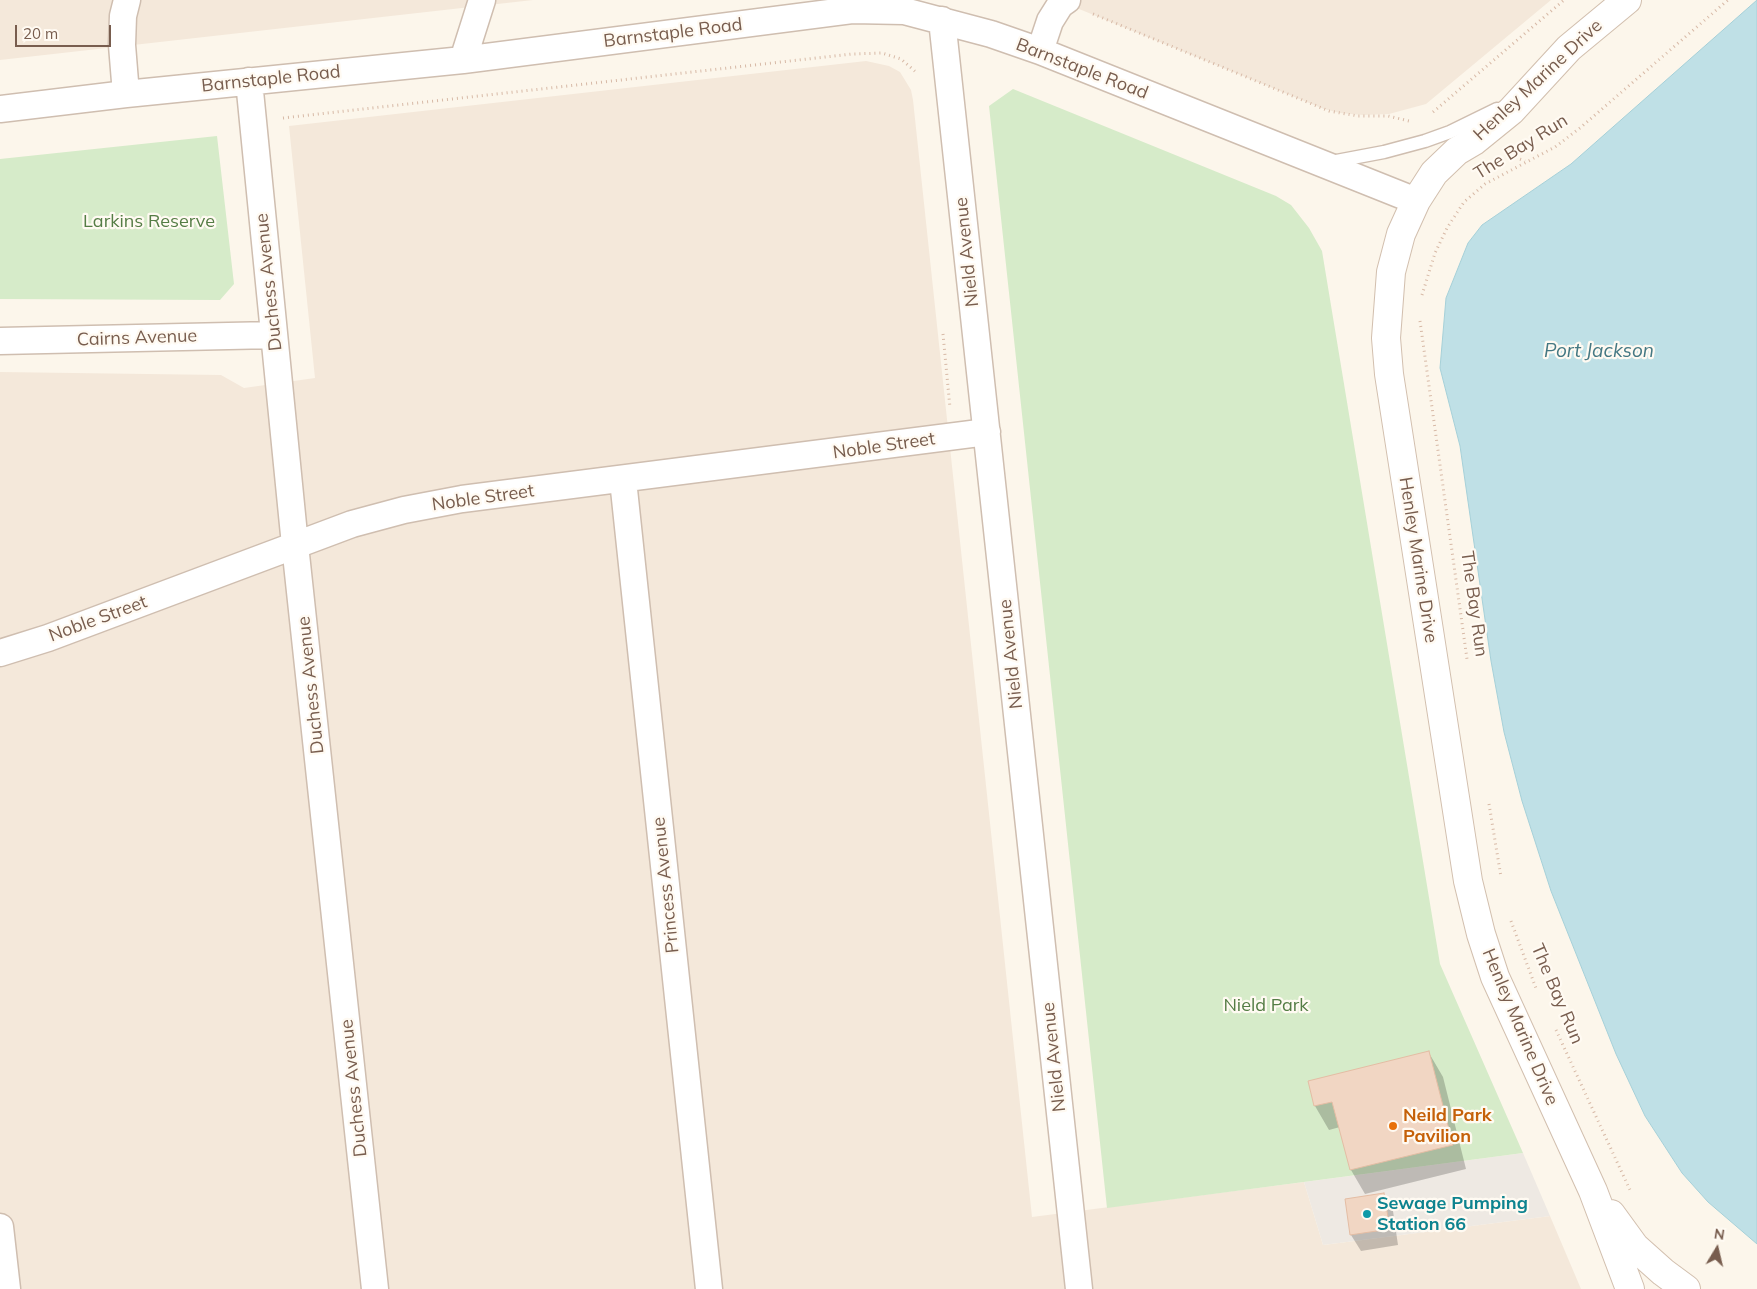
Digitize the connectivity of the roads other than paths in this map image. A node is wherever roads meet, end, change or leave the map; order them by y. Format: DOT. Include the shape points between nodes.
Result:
graph roads {
  1 [pos="127,0"];
  2 [pos="482,0"];
  3 [pos="1067,0"];
  4 [pos="1627,0"];
  5 [pos="905,5"];
  6 [pos="942,20"];
  7 [pos="1040,51"];
  8 [pos="463,60"];
  9 [pos="249,81"];
  10 [pos="126,94"];
  11 [pos="1525,95"];
  12 [pos="0,109"];
  13 [pos="1322,164"];
  14 [pos="1416,201"];
  15 [pos="274,335"];
  16 [pos="0,341"];
  17 [pos="987,432"];
  18 [pos="624,480"];
  19 [pos="295,545"];
  20 [pos="0,653"];
  21 [pos="1593,1191"];
  22 [pos="0,1227"];
  23 [pos="6,1289"];
  24 [pos="375,1289"];
  25 [pos="709,1289"];
  26 [pos="1079,1289"];
  27 [pos="1630,1289"];
  28 [pos="1686,1289"];
  1 -- 10 [label="street" via="122,45"];
  2 -- 8 [label="street"];
  3 -- 7 [label="street" via="1050,21"];
  4 -- 11 [label="main road, Henley Marine Drive" via="1569,48"];
  5 -- 6 [label="street, Barnstaple Road"];
  5 -- 8 [label="street, Barnstaple Road"];
  6 -- 7 [label="street, Barnstaple Road"];
  6 -- 17 [label="street, Nield Avenue"];
  7 -- 13 [label="street, Barnstaple Road"];
  8 -- 9 [label="street, Barnstaple Road"];
  9 -- 10 [label="street, Barnstaple Road"];
  9 -- 15 [label="street, Duchess Avenue"];
  10 -- 12 [label="street, Barnstaple Road"];
  11 -- 13 [label="lane" via="1450,132 1424,141"];
  11 -- 14 [label="main road, Henley Marine Drive" via="1434,173"];
  13 -- 14 [label="street, Barnstaple Road"];
  14 -- 21 [label="main road, Henley Marine Drive" via="1401,234 1391,272 1386,338 1468,881 1495,977"];
  15 -- 16 [label="street, Cairns Avenue"];
  15 -- 19 [label="street, Duchess Avenue"];
  17 -- 18 [label="street, Noble Street"];
  17 -- 26 [label="street, Nield Avenue"];
  18 -- 19 [label="street, Noble Street" via="462,499 404,510 352,524"];
  18 -- 25 [label="street, Princess Avenue"];
  19 -- 20 [label="street, Noble Street"];
  19 -- 24 [label="street, Duchess Avenue"];
  21 -- 27 [label="main road, Henley Marine Drive"];
  21 -- 28 [label="main road, Henley Marine Drive" via="1636,1247"];
  22 -- 23 [label="street"];
}
